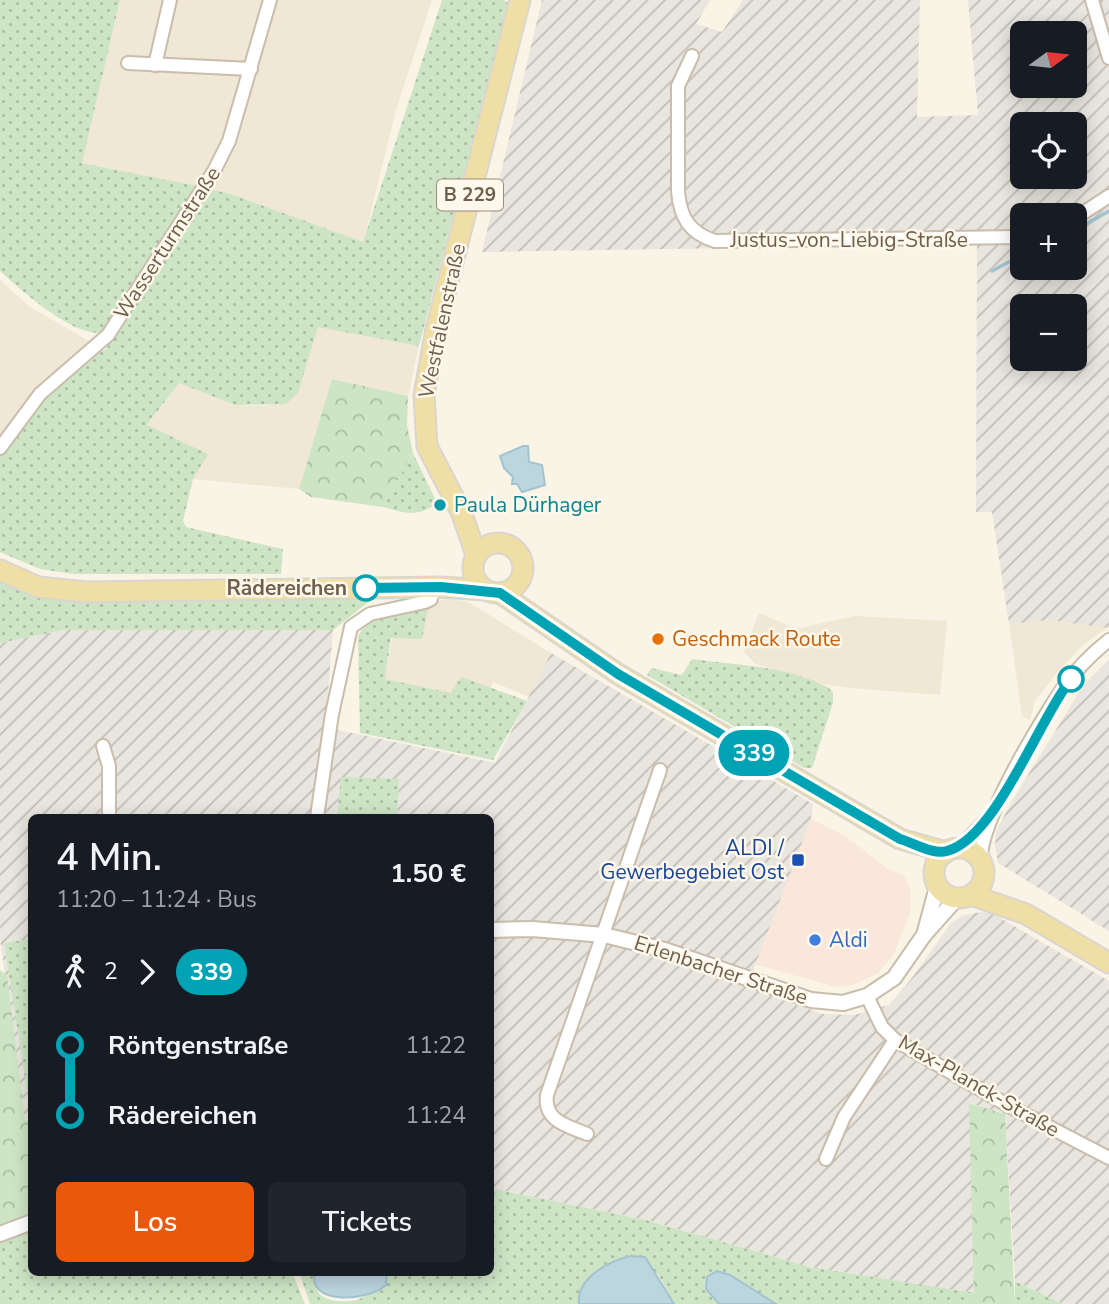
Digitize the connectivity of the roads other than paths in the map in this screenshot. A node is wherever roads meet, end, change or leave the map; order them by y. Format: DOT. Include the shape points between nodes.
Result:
graph roads {
  1 [pos="170,0"];
  2 [pos="270,0"];
  3 [pos="520,0"];
  4 [pos="1092,0"];
  5 [pos="692,56"];
  6 [pos="1109,58"];
  7 [pos="128,63"];
  8 [pos="155,65"];
  9 [pos="251,69"];
  10 [pos="1109,196"];
  11 [pos="1087,210"];
  12 [pos="1010,237"];
  13 [pos="0,448"];
  14 [pos="462,514"];
  15 [pos="496,543"];
  16 [pos="475,562"];
  17 [pos="0,570"];
  18 [pos="520,579"];
  19 [pos="437,587"];
  20 [pos="493,591"];
  21 [pos="541,619"];
  22 [pos="1109,639"];
  23 [pos="103,746"];
  24 [pos="660,770"];
  25 [pos="993,812"];
  26 [pos="109,814"];
  27 [pos="317,814"];
  28 [pos="900,839"];
  29 [pos="952,850"];
  30 [pos="982,868"];
  31 [pos="936,879"];
  32 [pos="964,897"];
  33 [pos="1026,914"];
  34 [pos="494,930"];
  35 [pos="604,935"];
  36 [pos="924,935"];
  37 [pos="1109,963"];
  38 [pos="867,996"];
  39 [pos="895,1040"];
  40 [pos="587,1134"];
  41 [pos="1109,1158"];
  42 [pos="826,1159"];
  43 [pos="28,1224"];
  44 [pos="0,1234"];
  1 -- 8 [label="street"];
  2 -- 9 [label="street, Wasserturmstraße"];
  3 -- 14 [label="main road, Westfalenstraße / B 229" via="436,329 424,395 427,446"];
  4 -- 6 [label="street"];
  5 -- 12 [label="street, Justus-von-Liebig-Straße" via="678,86 678,191 687,226 701,237 715,241"];
  7 -- 8 [label="street"];
  8 -- 9 [label="street"];
  9 -- 13 [label="street, Wasserturmstraße" via="223,155 115,323 100,343 34,401"];
  10 -- 11 [label="street"];
  14 -- 15 [label="main road, Westfalenstraße / B 229"];
  14 -- 16 [label="main road, Westfalenstraße / B 229"];
  15 -- 16 [label="main road" via="485,547"];
  15 -- 18 [label="main road" via="512,548 519,556"];
  16 -- 19 [label="main road" via="462,580"];
  16 -- 20 [label="main road" via="477,582"];
  17 -- 19 [label="main road" via="38,587 86,592"];
  18 -- 20 [label="main road" via="512,588"];
  18 -- 21 [label="main road"];
  19 -- 20 [label="main road"];
  19 -- 27 [label="street" via="425,602 383,609 351,627"];
  20 -- 21 [label="main road"];
  21 -- 28 [label="main road" via="618,674"];
  22 -- 25 [label="street" via="1062,690"];
  23 -- 26 [label="street" via="110,766"];
  24 -- 35 [label="street"];
  25 -- 29 [label="street"];
  25 -- 30 [label="street" via="980,851"];
  28 -- 29 [label="main road"];
  28 -- 31 [label="main road"];
  29 -- 30 [label="main road" via="972,852"];
  29 -- 31 [label="main road" via="937,860"];
  30 -- 32 [label="main road" via="981,884"];
  30 -- 33 [label="main road"];
  31 -- 32 [label="main road" via="946,895"];
  31 -- 36 [label="street, Erlenbacher Straße"];
  32 -- 33 [label="main road"];
  32 -- 36 [label="street, Erlenbacher Straße"];
  33 -- 37 [label="main road"];
  34 -- 35 [label="street, Erlenbacher Straße"];
  35 -- 38 [label="street, Erlenbacher Straße" via="665,950 811,1000 843,1003"];
  35 -- 40 [label="street" via="546,1103 556,1121"];
  36 -- 38 [label="street, Erlenbacher Straße" via="900,973"];
  38 -- 39 [label="street, Max-Planck-Straße" via="882,1027"];
  39 -- 41 [label="street, Max-Planck-Straße"];
  39 -- 42 [label="street" via="844,1117"];
  43 -- 44 [label="street"];
}
